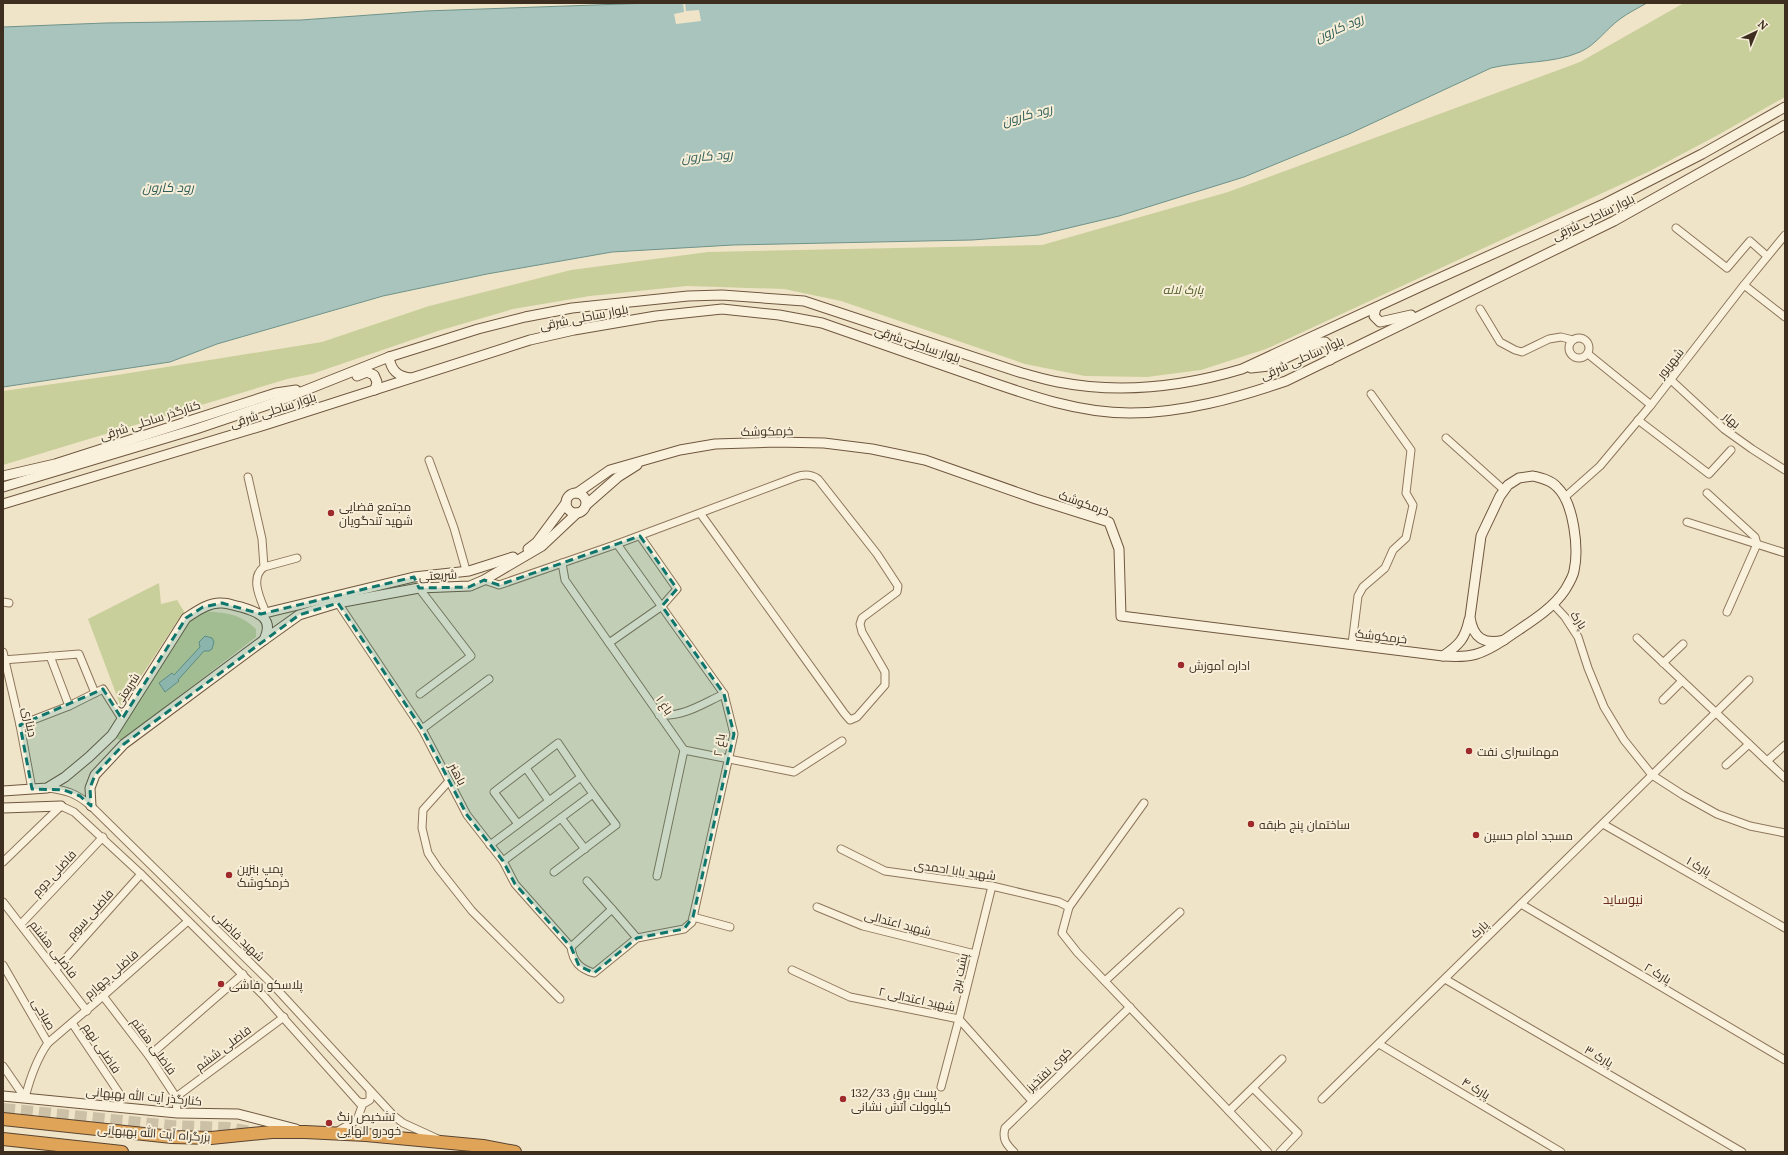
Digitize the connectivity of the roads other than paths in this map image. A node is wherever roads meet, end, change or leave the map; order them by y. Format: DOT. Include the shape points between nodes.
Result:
graph roads {
  1 [pos="1785,107"];
  2 [pos="1785,125"];
  3 [pos="1676,228"];
  4 [pos="1785,235"];
  5 [pos="1768,256"];
  6 [pos="1744,285"];
  7 [pos="1376,308"];
  8 [pos="1480,309"];
  9 [pos="1429,311"];
  10 [pos="1785,317"];
  11 [pos="1573,340"];
  12 [pos="1588,354"];
  13 [pos="389,358"];
  14 [pos="1330,360"];
  15 [pos="1242,369"];
  16 [pos="410,378"];
  17 [pos="1670,380"];
  18 [pos="316,386"];
  19 [pos="305,390"];
  20 [pos="375,390"];
  21 [pos="1371,394"];
  22 [pos="1651,405"];
  23 [pos="1638,420"];
  24 [pos="1446,438"];
  25 [pos="1731,450"];
  26 [pos="429,460"];
  27 [pos="645,460"];
  28 [pos="1785,470"];
  29 [pos="3,476"];
  30 [pos="248,477"];
  31 [pos="3,487"];
  32 [pos="1504,490"];
  33 [pos="577,493"];
  34 [pos="1707,493"];
  35 [pos="1565,497"];
  36 [pos="16,501"];
  37 [pos="566,502"];
  38 [pos="3,504"];
  39 [pos="586,505"];
  40 [pos="3,509"];
  41 [pos="576,513"];
  42 [pos="700,513"];
  43 [pos="1687,522"];
  44 [pos="640,536"];
  45 [pos="618,544"];
  46 [pos="1757,544"];
  47 [pos="1785,552"];
  48 [pos="297,558"];
  49 [pos="507,563"];
  50 [pos="562,563"];
  51 [pos="264,567"];
  52 [pos="466,571"];
  53 [pos="414,577"];
  54 [pos="484,580"];
  55 [pos="472,584"];
  56 [pos="462,586"];
  57 [pos="419,588"];
  58 [pos="338,603"];
  59 [pos="1553,604"];
  60 [pos="662,606"];
  61 [pos="1727,612"];
  62 [pos="264,614"];
  63 [pos="1470,617"];
  64 [pos="1637,638"];
  65 [pos="264,640"];
  66 [pos="1504,640"];
  67 [pos="609,643"];
  68 [pos="1352,644"];
  69 [pos="1683,644"];
  70 [pos="3,652"];
  71 [pos="50,656"];
  72 [pos="1443,656"];
  73 [pos="4,660"];
  74 [pos="1663,663"];
  75 [pos="489,679"];
  76 [pos="1750,680"];
  77 [pos="1682,681"];
  78 [pos="95,693"];
  79 [pos="420,694"];
  80 [pos="724,694"];
  81 [pos="1663,700"];
  82 [pos="69,706"];
  83 [pos="1715,713"];
  84 [pos="659,715"];
  85 [pos="122,719"];
  86 [pos="20,725"];
  87 [pos="422,729"];
  88 [pos="842,741"];
  89 [pos="1748,744"];
  90 [pos="1785,745"];
  91 [pos="684,750"];
  92 [pos="729,759"];
  93 [pos="1767,761"];
  94 [pos="1726,765"];
  95 [pos="526,768"];
  96 [pos="1652,775"];
  97 [pos="581,777"];
  98 [pos="1785,778"];
  99 [pos="449,781"];
  100 [pos="47,788"];
  101 [pos="32,789"];
  102 [pos="3,791"];
  103 [pos="593,794"];
  104 [pos="549,801"];
  105 [pos="1144,803"];
  106 [pos="33,806"];
  107 [pos="61,806"];
  108 [pos="92,806"];
  109 [pos="3,808"];
  110 [pos="561,818"];
  111 [pos="42,823"];
  112 [pos="518,824"];
  113 [pos="1602,824"];
  114 [pos="1785,833"];
  115 [pos="103,837"];
  116 [pos="490,845"];
  117 [pos="585,849"];
  118 [pos="841,849"];
  119 [pos="503,861"];
  120 [pos="3,862"];
  121 [pos="554,872"];
  122 [pos="141,874"];
  123 [pos="657,876"];
  124 [pos="587,881"];
  125 [pos="992,886"];
  126 [pos="3,902"];
  127 [pos="1521,904"];
  128 [pos="817,907"];
  129 [pos="1069,907"];
  130 [pos="612,909"];
  131 [pos="1180,912"];
  132 [pos="693,917"];
  133 [pos="188,920"];
  134 [pos="21,924"];
  135 [pos="730,927"];
  136 [pos="1785,928"];
  137 [pos="637,938"];
  138 [pos="571,947"];
  139 [pos="975,954"];
  140 [pos="3,965"];
  141 [pos="56,969"];
  142 [pos="792,970"];
  143 [pos="243,974"];
  144 [pos="1445,979"];
  145 [pos="1105,981"];
  146 [pos="104,996"];
  147 [pos="560,999"];
  148 [pos="1130,1007"];
  149 [pos="87,1011"];
  150 [pos="284,1017"];
  151 [pos="959,1019"];
  152 [pos="72,1023"];
  153 [pos="48,1043"];
  154 [pos="1379,1044"];
  155 [pos="149,1056"];
  156 [pos="1282,1059"];
  157 [pos="1785,1060"];
  158 [pos="3,1066"];
  159 [pos="941,1087"];
  160 [pos="1253,1088"];
  161 [pos="370,1091"];
  162 [pos="3,1096"];
  163 [pos="176,1097"];
  164 [pos="25,1098"];
  165 [pos="1322,1099"];
  166 [pos="1032,1101"];
  167 [pos="359,1102"];
  168 [pos="120,1107"];
  169 [pos="1229,1111"];
  170 [pos="177,1113"];
  171 [pos="3,1119"];
  172 [pos="305,1132"];
  173 [pos="334,1133"];
  174 [pos="3,1139"];
  175 [pos="445,1142"];
  176 [pos="122,1152"];
  177 [pos="515,1152"];
  178 [pos="1014,1152"];
  179 [pos="1268,1152"];
  180 [pos="1280,1152"];
  181 [pos="1561,1152"];
  182 [pos="1742,1152"];
  1 -- 7 [label="main road, بلوار ساحلی شرقی" via="1655,179"];
  2 -- 9 [label="main road, بلوار ساحلی شرقی" via="1614,221"];
  3 -- 5 [label="street" via="1727,268 1750,241"];
  4 -- 5 [label="street, شهریور"];
  5 -- 6 [label="street, شهریور"];
  6 -- 10 [label="street"];
  6 -- 17 [label="street, شهریور"];
  7 -- 9 [label="main road" via="1374,316 1380,322"];
  7 -- 15 [label="main road, بلوار ساحلی شرقی"];
  8 -- 11 [label="street" via="1500,342 1515,350 1522,352 1549,339 1561,337"];
  9 -- 14 [label="main road, بلوار ساحلی شرقی"];
  11 -- 12 [label="street" via="1586,339 1590,348"];
  11 -- 12 [label="street" via="1569,349 1572,355 1578,358"];
  12 -- 22 [label="street"];
  13 -- 15 [label="main road, بلوار ساحلی شرقی" via="478,329 556,311 667,298 722,295 804,301 1022,373 1057,382 1100,387 1164,386 1211,378"];
  13 -- 16 [label="main road" via="390,366 395,372 402,377"];
  13 -- 18 [label="main road, بلوار ساحلی شرقی"];
  14 -- 15 [label="main road" via="1331,348 1325,342 1320,342 1269,366"];
  14 -- 16 [label="main road, بلوار ساحلی شرقی" via="1286,381 1212,403 1166,411 1129,413 1090,410 1016,390 822,323 722,309 668,314 574,330 485,353"];
  16 -- 20 [label="main road, بلوار ساحلی شرقی"];
  17 -- 22 [label="street, شهریور"];
  17 -- 28 [label="street, بهار" via="1724,429"];
  18 -- 19 [label="main road, بلوار ساحلی شرقی"];
  18 -- 20 [label="main road" via="334,384 367,372 378,382"];
  19 -- 29 [label="main road, کنارگذر ساحلی شرقی" via="276,393 55,464"];
  19 -- 31 [label="main road, بلوار ساحلی شرقی" via="196,429"];
  20 -- 36 [label="main road, بلوار ساحلی شرقی"];
  21 -- 68 [label="street" via="1411,450 1406,493 1413,505 1406,538 1393,550 1385,568 1363,587 1358,596"];
  22 -- 23 [label="street, شهریور"];
  23 -- 25 [label="street" via="1709,474"];
  23 -- 35 [label="street, شهریور" via="1600,466"];
  24 -- 32 [label="street"];
  26 -- 52 [label="street" via="454,528"];
  27 -- 33 [label="main road" via="610,470"];
  27 -- 39 [label="main road" via="618,477"];
  27 -- 68 [label="main road, خرمکوشک" via="680,450 716,444 776,442 872,449 925,460 1109,522 1119,549 1121,616"];
  30 -- 51 [label="street" via="262,539"];
  32 -- 35 [label="main road" via="1519,478 1532,476 1546,479 1557,486"];
  32 -- 63 [label="main road" via="1481,536"];
  33 -- 37 [label="main road" via="569,495"];
  33 -- 39 [label="main road" via="584,497"];
  34 -- 46 [label="street" via="1755,537"];
  35 -- 59 [label="main road, خرمکوشک" via="1573,523 1576,550 1574,572 1565,590"];
  36 -- 38 [label="main road, بلوار ساحلی شرقی"];
  36 -- 40 [label="street"];
  37 -- 41 [label="main road" via="569,510"];
  37 -- 49 [label="main road, شریعتی" via="537,542"];
  39 -- 41 [label="main road"];
  41 -- 49 [label="main road, شریعتی" via="542,546"];
  42 -- 42 [label="street" via="796,477 813,475 877,554 898,586 897,592 862,618 860,624 885,672 885,686 856,717 850,720 844,713"];
  42 -- 44 [label="street"];
  43 -- 46 [label="street"];
  44 -- 45 [label="street"];
  44 -- 60 [label="street" via="676,589"];
  45 -- 50 [label="street"];
  45 -- 60 [label="street, باغ ۲"];
  46 -- 47 [label="street"];
  46 -- 61 [label="street"];
  48 -- 51 [label="street"];
  49 -- 52 [label="main road, شریعتی"];
  49 -- 54 [label="main road, شریعتی"];
  50 -- 54 [label="street" via="499,585"];
  50 -- 67 [label="street, باغ ۱" via="565,580"];
  51 -- 62 [label="street" via="260,570 257,580"];
  52 -- 53 [label="main road, شریعتی"];
  52 -- 55 [label="main road" via="474,578"];
  52 -- 56 [label="main road" via="458,577"];
  53 -- 57 [label="main road"];
  53 -- 62 [label="main road, شریعتی"];
  54 -- 55 [label="main road, شریعتی"];
  55 -- 56 [label="main road, شریعتی"];
  56 -- 57 [label="main road, شریعتی"];
  57 -- 58 [label="main road, شریعتی"];
  57 -- 79 [label="street" via="471,656"];
  58 -- 65 [label="main road, شریعتی" via="299,615"];
  58 -- 87 [label="street, باهنر"];
  59 -- 66 [label="main road, خرمکوشک"];
  59 -- 96 [label="street, پارک" via="1578,637 1604,707 1624,740"];
  60 -- 67 [label="street"];
  60 -- 80 [label="street, باغ ۲"];
  62 -- 65 [label="main road" via="268,626"];
  62 -- 85 [label="main road, شریعتی" via="222,603 203,607 186,618"];
  63 -- 66 [label="main road" via="1472,627 1485,641"];
  63 -- 72 [label="main road" via="1466,633 1456,647"];
  64 -- 74 [label="street"];
  65 -- 108 [label="main road, شریعتی" via="124,744 95,775 90,788"];
  66 -- 72 [label="main road, خرمکوشک" via="1486,652 1465,657"];
  67 -- 84 [label="street, باغ ۱"];
  68 -- 72 [label="main road, خرمکوشک"];
  69 -- 74 [label="street"];
  70 -- 73 [label="street, دیناری"];
  71 -- 73 [label="street"];
  71 -- 78 [label="street" via="79,654"];
  71 -- 82 [label="street"];
  73 -- 86 [label="street, دیناری"];
  74 -- 77 [label="street"];
  75 -- 87 [label="street"];
  76 -- 83 [label="street, پارک"];
  77 -- 81 [label="street"];
  77 -- 83 [label="street"];
  78 -- 82 [label="street"];
  78 -- 85 [label="street" via="103,689"];
  80 -- 84 [label="street" via="685,712 672,716"];
  80 -- 92 [label="street, باغ ۲" via="734,734"];
  82 -- 86 [label="street"];
  83 -- 89 [label="street"];
  83 -- 96 [label="street, پارک"];
  84 -- 91 [label="street, باغ ۱"];
  85 -- 100 [label="main road, شریعتی" via="112,735 89,757"];
  86 -- 101 [label="street, دیناری"];
  87 -- 99 [label="street, باهنر"];
  88 -- 92 [label="street" via="794,772"];
  89 -- 93 [label="street"];
  89 -- 94 [label="street"];
  90 -- 93 [label="street"];
  91 -- 92 [label="street"];
  91 -- 123 [label="street"];
  92 -- 132 [label="street, باغ ۲"];
  93 -- 98 [label="street"];
  95 -- 97 [label="street" via="558,743"];
  95 -- 104 [label="street"];
  95 -- 112 [label="street" via="494,792"];
  96 -- 113 [label="street, پارک"];
  96 -- 114 [label="street, پارک" via="1683,796 1717,814 1750,826"];
  97 -- 103 [label="street"];
  97 -- 104 [label="street"];
  99 -- 116 [label="street, باهنر" via="467,815"];
  99 -- 147 [label="street" via="422,810 422,828 428,853 472,911"];
  100 -- 101 [label="main road, شریعتی"];
  100 -- 108 [label="street, شهید فاضلی" via="64,790 80,796"];
  101 -- 102 [label="main road, شریعتی"];
  103 -- 110 [label="street"];
  103 -- 117 [label="street" via="616,824"];
  104 -- 112 [label="street"];
  105 -- 129 [label="street"];
  106 -- 107 [label="main road"];
  106 -- 109 [label="main road"];
  106 -- 111 [label="street" via="43,810"];
  107 -- 111 [label="street"];
  107 -- 115 [label="street, شهید فاضلی" via="74,812"];
  108 -- 161 [label="street, شهید فاضلی" via="273,985"];
  110 -- 117 [label="street"];
  110 -- 119 [label="street"];
  111 -- 120 [label="street"];
  112 -- 116 [label="street"];
  113 -- 127 [label="street, پارک"];
  113 -- 136 [label="street, پارک ۱"];
  115 -- 122 [label="street, شهید فاضلی"];
  115 -- 134 [label="street, فاضلی دوم"];
  116 -- 119 [label="street, باهنر"];
  117 -- 121 [label="street"];
  118 -- 125 [label="street, شهید بابا احمدی" via="885,871"];
  119 -- 138 [label="street, باهنر" via="515,884"];
  122 -- 133 [label="street, شهید فاضلی"];
  122 -- 141 [label="street, فاضلی سوم"];
  124 -- 130 [label="street"];
  125 -- 129 [label="street, شهید بابا احمدی" via="1059,902"];
  125 -- 139 [label="street, پشت برج"];
  126 -- 134 [label="street, فاضلی هشتم"];
  127 -- 144 [label="street, پارک"];
  127 -- 157 [label="street, پارک ۲"];
  128 -- 139 [label="street, شهید اعتدالی" via="862,926"];
  129 -- 145 [label="street" via="1062,933"];
  130 -- 137 [label="street"];
  130 -- 138 [label="street"];
  131 -- 145 [label="street"];
  132 -- 135 [label="street"];
  132 -- 137 [label="street" via="692,922 684,929"];
  133 -- 143 [label="street, شهید فاضلی"];
  133 -- 146 [label="street, فاضلی چهارم"];
  134 -- 141 [label="street, فاضلی هشتم"];
  137 -- 138 [label="street" via="594,973 579,966 572,955"];
  139 -- 151 [label="street, پشت برج"];
  140 -- 153 [label="street, صباحی"];
  141 -- 149 [label="street, فاضلی هشتم"];
  142 -- 151 [label="street, شهید اعتدالی ۲" via="850,997"];
  143 -- 150 [label="street, شهید فاضلی"];
  143 -- 155 [label="street"];
  144 -- 154 [label="street, پارک"];
  144 -- 182 [label="street, پارک ۳"];
  145 -- 148 [label="street"];
  146 -- 149 [label="street, فاضلی چهارم"];
  146 -- 155 [label="street, فاضلی هفتم"];
  148 -- 166 [label="street, کوی نفتخیز"];
  148 -- 169 [label="street"];
  149 -- 152 [label="street, فاضلی چهارم"];
  150 -- 163 [label="street, فاضلی ششم"];
  150 -- 167 [label="street, شهید فاضلی"];
  151 -- 159 [label="street, پشت برج"];
  151 -- 166 [label="street, شهید اعتدالی ۲"];
  152 -- 153 [label="street, فاضلی چهارم"];
  152 -- 168 [label="street, فاضلی نهم" via="119,1093"];
  153 -- 164 [label="street, صباحی" via="39,1055"];
  154 -- 165 [label="street, پارک"];
  154 -- 181 [label="street, پارک ۴"];
  155 -- 163 [label="street, فاضلی هفتم"];
  156 -- 160 [label="street"];
  158 -- 164 [label="street"];
  160 -- 169 [label="street"];
  160 -- 180 [label="street" via="1298,1133"];
  161 -- 167 [label="street" via="370,1100 365,1103"];
  161 -- 175 [label="street, شهید فاضلی" via="403,1123"];
  162 -- 164 [label="main road, کنارگذر آیت الله بهبهانی"];
  163 -- 170 [label="street, فاضلی هفتم"];
  164 -- 168 [label="main road, کنارگذر آیت الله بهبهانی"];
  166 -- 178 [label="street, کوی نفتخیز" via="1005,1128 1003,1136 1006,1145"];
  167 -- 173 [label="street" via="362,1106 357,1120"];
  168 -- 170 [label="main road, کنارگذر آیت الله بهبهانی"];
  169 -- 179 [label="street"];
  170 -- 172 [label="main road, کنارگذر آیت الله بهبهانی" via="238,1114"];
  171 -- 172 [label="highway, بزرگراه آیت الله بهبهانی" via="211,1138 272,1132"];
  172 -- 173 [label="highway, بزرگراه آیت الله بهبهانی"];
  173 -- 175 [label="highway, بزرگراه آیت الله بهبهانی"];
  174 -- 176 [label="highway, بزرگراه آیت الله بهبهانی"];
  175 -- 177 [label="highway, بزرگراه آیت الله بهبهانی"];
}
